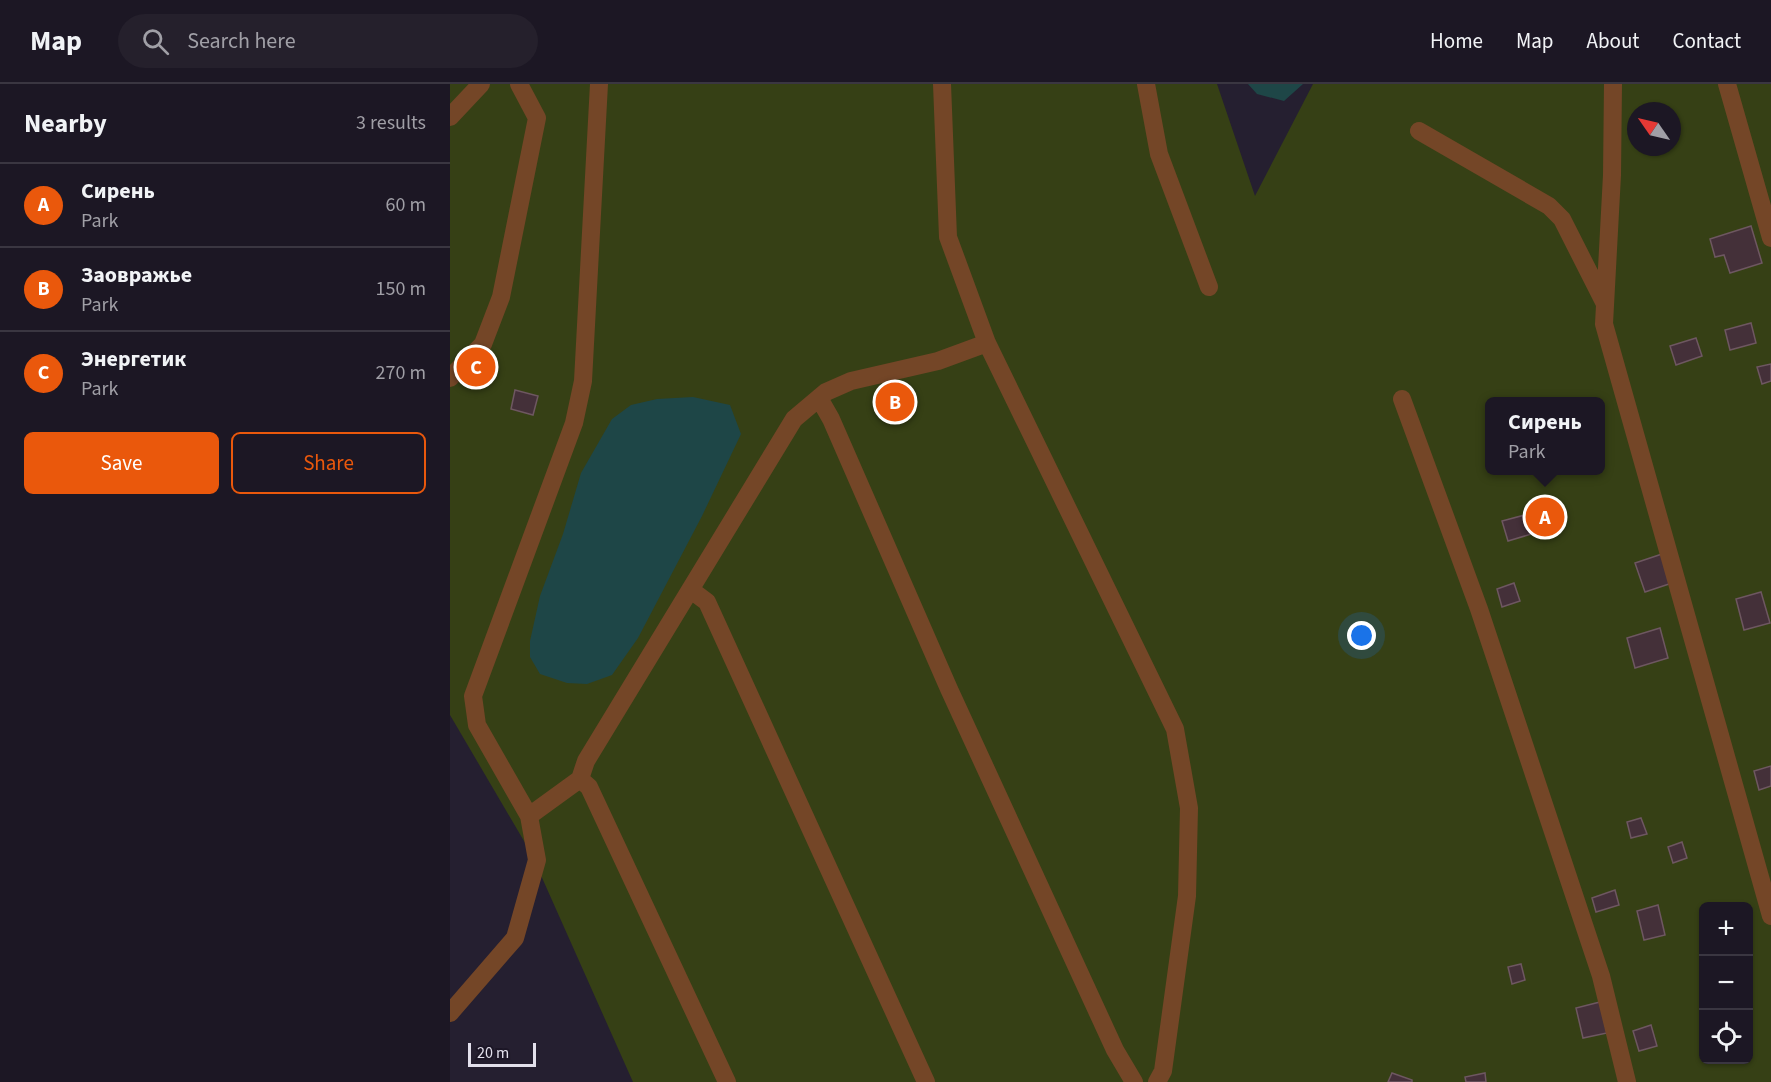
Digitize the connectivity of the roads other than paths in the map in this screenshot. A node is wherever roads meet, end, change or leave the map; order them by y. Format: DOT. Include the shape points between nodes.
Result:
graph roads {
  1 [pos="481,84"];
  2 [pos="519,84"];
  3 [pos="599,84"];
  4 [pos="942,84"];
  5 [pos="1146,84"];
  6 [pos="1613,84"];
  7 [pos="1727,84"];
  8 [pos="450,117"];
  9 [pos="1419,131"];
  10 [pos="1771,238"];
  11 [pos="1209,287"];
  12 [pos="1605,303"];
  13 [pos="987,343"];
  14 [pos="450,378"];
  15 [pos="819,398"];
  16 [pos="1402,399"];
  17 [pos="691,590"];
  18 [pos="580,779"];
  19 [pos="529,816"];
  20 [pos="1771,916"];
  21 [pos="450,1013"];
  22 [pos="727,1082"];
  23 [pos="926,1082"];
  24 [pos="1134,1082"];
  25 [pos="1157,1082"];
  26 [pos="1627,1082"];
  1 -- 8 [label="lane"];
  2 -- 14 [label="lane" via="537,118 501,297 483,344"];
  3 -- 19 [label="lane" via="583,381 574,423 473,696 477,725"];
  4 -- 13 [label="lane" via="948,237"];
  5 -- 11 [label="lane" via="1159,154"];
  6 -- 12 [label="lane"];
  7 -- 10 [label="lane"];
  9 -- 12 [label="lane" via="1550,206 1562,219"];
  12 -- 20 [label="lane" via="1604,324"];
  13 -- 15 [label="lane" via="938,361 850,381"];
  13 -- 25 [label="lane" via="1175,729 1189,808 1187,896 1163,1071"];
  15 -- 17 [label="lane" via="794,419"];
  15 -- 24 [label="lane" via="954,699"];
  16 -- 26 [label="lane" via="1479,609 1594,954"];
  17 -- 18 [label="lane" via="586,761"];
  17 -- 23 [label="lane" via="707,602"];
  18 -- 19 [label="lane"];
  18 -- 22 [label="lane" via="590,787"];
  19 -- 21 [label="lane" via="537,860 515,938"];
}
